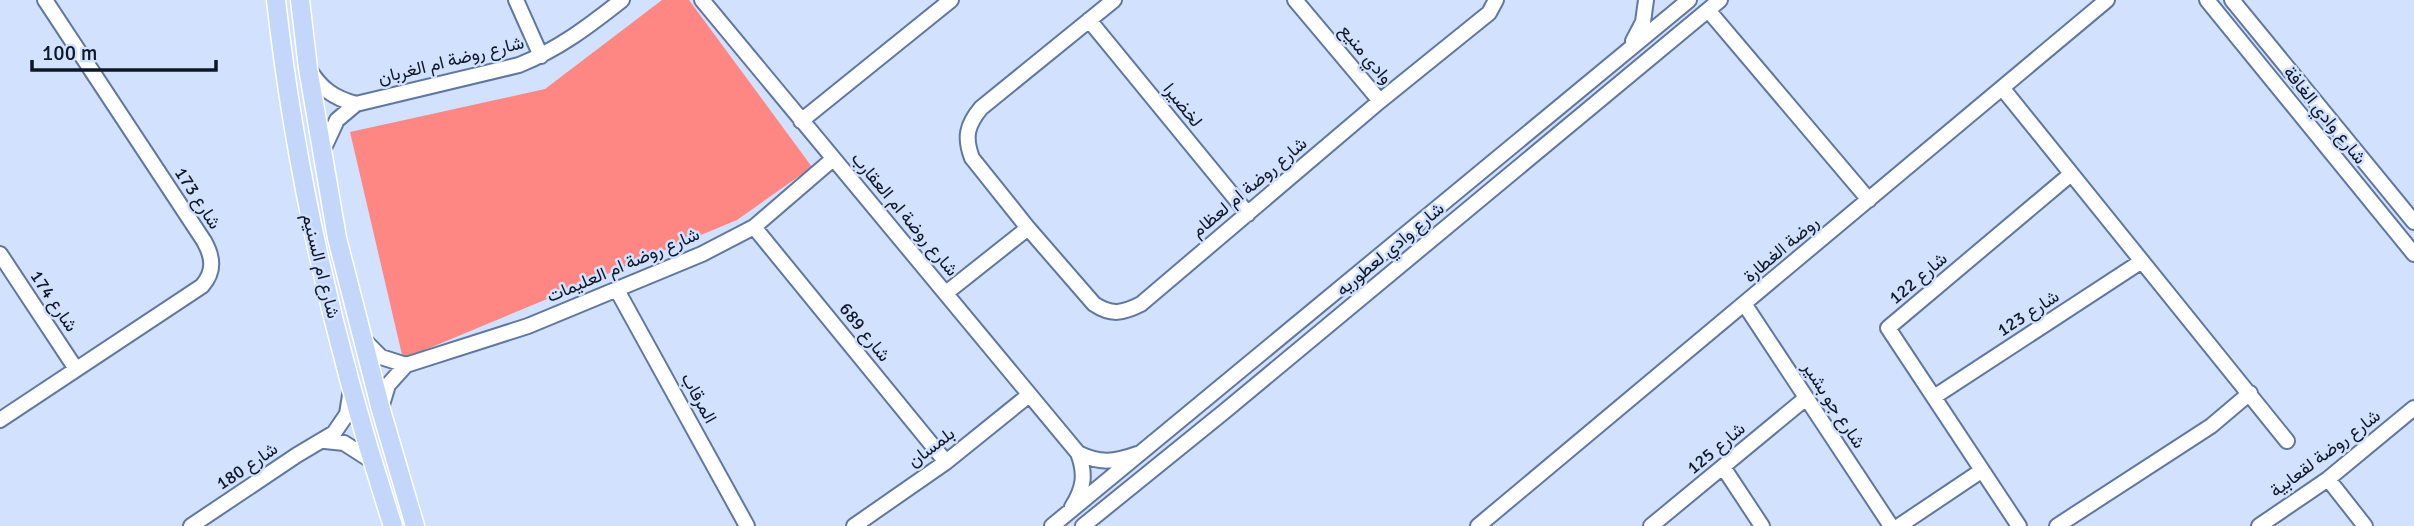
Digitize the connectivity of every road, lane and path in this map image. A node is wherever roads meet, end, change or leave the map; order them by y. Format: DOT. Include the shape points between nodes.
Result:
graph roads {
  1 [pos="300,0"];
  2 [pos="516,0"];
  3 [pos="622,0"];
  4 [pos="702,0"];
  5 [pos="951,0"];
  6 [pos="1114,0"];
  7 [pos="1295,0"];
  8 [pos="1496,0"];
  9 [pos="1646,0"];
  10 [pos="1689,0"];
  11 [pos="1720,0"];
  12 [pos="2106,0"];
  13 [pos="2207,0"];
  14 [pos="2232,0"];
  15 [pos="47,1"];
  16 [pos="275,5"];
  17 [pos="1708,10"];
  18 [pos="1089,20"];
  19 [pos="1628,50"];
  20 [pos="541,57"];
  21 [pos="308,68"];
  22 [pos="2003,89"];
  23 [pos="1380,101"];
  24 [pos="356,104"];
  25 [pos="802,121"];
  26 [pos="323,150"];
  27 [pos="833,159"];
  28 [pos="2071,174"];
  29 [pos="1869,200"];
  30 [pos="1248,214"];
  31 [pos="2414,222"];
  32 [pos="754,227"];
  33 [pos="1028,228"];
  34 [pos="0,254"];
  35 [pos="2414,254"];
  36 [pos="2142,261"];
  37 [pos="617,289"];
  38 [pos="946,293"];
  39 [pos="1745,304"];
  40 [pos="362,338"];
  41 [pos="406,365"];
  42 [pos="76,369"];
  43 [pos="352,389"];
  44 [pos="2250,393"];
  45 [pos="1029,395"];
  46 [pos="1934,397"];
  47 [pos="1806,398"];
  48 [pos="2414,408"];
  49 [pos="381,410"];
  50 [pos="0,420"];
  51 [pos="325,440"];
  52 [pos="2287,441"];
  53 [pos="1147,450"];
  54 [pos="1078,453"];
  55 [pos="372,461"];
  56 [pos="946,462"];
  57 [pos="1723,467"];
  58 [pos="1981,471"];
  59 [pos="2328,480"];
  60 [pos="1066,516"];
  61 [pos="191,526"];
  62 [pos="393,526"];
  63 [pos="415,526"];
  64 [pos="747,526"];
  65 [pos="854,526"];
  66 [pos="1052,526"];
  67 [pos="1083,526"];
  68 [pos="1478,526"];
  69 [pos="1651,526"];
  70 [pos="1762,526"];
  71 [pos="1891,526"];
  72 [pos="1899,526"];
  73 [pos="2019,526"];
  74 [pos="2057,526"];
  75 [pos="2259,526"];
  76 [pos="2365,526"];
  1 -- 21 [label="main road, شارع ام السنيم"];
  2 -- 20 [label="street"];
  3 -- 20 [label="street, شارع روضة ام الغربان"];
  4 -- 25 [label="street, شارع روضة ام العقارب"];
  5 -- 25 [label="street"];
  6 -- 18 [label="street, شارع روضة ام لعظام"];
  7 -- 23 [label="street, وادي منيع"];
  8 -- 23 [label="street, شارع روضة ام لعظام" via="1489,13"];
  9 -- 19 [label="street" via="1643,22"];
  10 -- 19 [label="street, شارع وادي لعطوريه"];
  11 -- 17 [label="street, شارع وادي لعطوريه"];
  12 -- 22 [label="street, روضة الغطارة"];
  13 -- 35 [label="street, شارع وادي الغافة"];
  14 -- 31 [label="street, شارع وادي الغافة"];
  15 -- 42 [label="street, شارع 173" via="204,241 212,264 202,286"];
  16 -- 43 [label="main road, شارع ام السنيم" via="304,194"];
  17 -- 29 [label="street"];
  17 -- 67 [label="street, شارع وادي لعطوريه"];
  18 -- 30 [label="street, لخضيرا"];
  18 -- 33 [label="street, شارع روضة ام لعظام" via="981,108 967,132 972,158"];
  19 -- 53 [label="street, شارع وادي لعطوريه"];
  20 -- 24 [label="street, شارع روضة ام الغربان" via="497,72"];
  21 -- 24 [label="street" via="327,92"];
  21 -- 26 [label="main road, شارع ام السنيم"];
  22 -- 28 [label="street"];
  22 -- 29 [label="street, روضة الغطارة"];
  23 -- 30 [label="street, شارع روضة ام لعظام"];
  24 -- 26 [label="street" via="337,120"];
  25 -- 27 [label="street, شارع روضة ام العقارب"];
  26 -- 40 [label="main road, شارع ام السنيم" via="337,238"];
  27 -- 32 [label="street, شارع روضة ام العليمات"];
  27 -- 38 [label="street, شارع روضة ام العقارب"];
  28 -- 36 [label="street"];
  28 -- 46 [label="street, شارع 122" via="1888,328"];
  29 -- 39 [label="street, روضة الغطارة"];
  30 -- 33 [label="street, شارع روضة ام لعظام" via="1140,304 1115,314 1094,304"];
  32 -- 37 [label="street, شارع روضة ام العليمات"];
  32 -- 56 [label="street, شارع 689"];
  33 -- 38 [label="street"];
  34 -- 42 [label="street, شارع 174"];
  36 -- 44 [label="street"];
  36 -- 46 [label="street, شارع 123"];
  37 -- 41 [label="street, شارع روضة ام العليمات" via="528,326"];
  37 -- 64 [label="street, المرقاب"];
  38 -- 45 [label="street, شارع روضة ام العقارب"];
  39 -- 47 [label="street, شارع جو بشير"];
  39 -- 68 [label="street, روضة الغطارة"];
  40 -- 41 [label="street" via="381,357"];
  40 -- 49 [label="main road, شارع ام السنيم"];
  41 -- 49 [label="street" via="388,385"];
  42 -- 50 [label="street, شارع 173"];
  43 -- 51 [label="street, شارع 180" via="342,425"];
  43 -- 55 [label="main road, شارع ام السنيم"];
  44 -- 52 [label="street"];
  44 -- 74 [label="street" via="2211,426"];
  45 -- 54 [label="street, شارع روضة ام العقارب"];
  45 -- 56 [label="street, بلمسان"];
  46 -- 58 [label="street, شارع 122"];
  47 -- 57 [label="street, شارع 125"];
  47 -- 71 [label="street, شارع جو بشير"];
  48 -- 59 [label="street, شارع روضة لقعابية"];
  49 -- 63 [label="main road, شارع ام السنيم"];
  51 -- 55 [label="street" via="344,443"];
  51 -- 61 [label="street, شارع 180"];
  53 -- 54 [label="street" via="1112,462"];
  53 -- 60 [label="street, شارع وادي لعطوريه"];
  54 -- 60 [label="street" via="1082,485"];
  55 -- 62 [label="main road, شارع ام السنيم"];
  56 -- 65 [label="street, بلمسان"];
  57 -- 69 [label="street, شارع 125"];
  57 -- 70 [label="street"];
  58 -- 72 [label="street"];
  58 -- 73 [label="street, شارع 122"];
  59 -- 75 [label="street, شارع روضة لقعابية"];
  59 -- 76 [label="street"];
  60 -- 66 [label="street, شارع وادي لعطوريه"];
}
